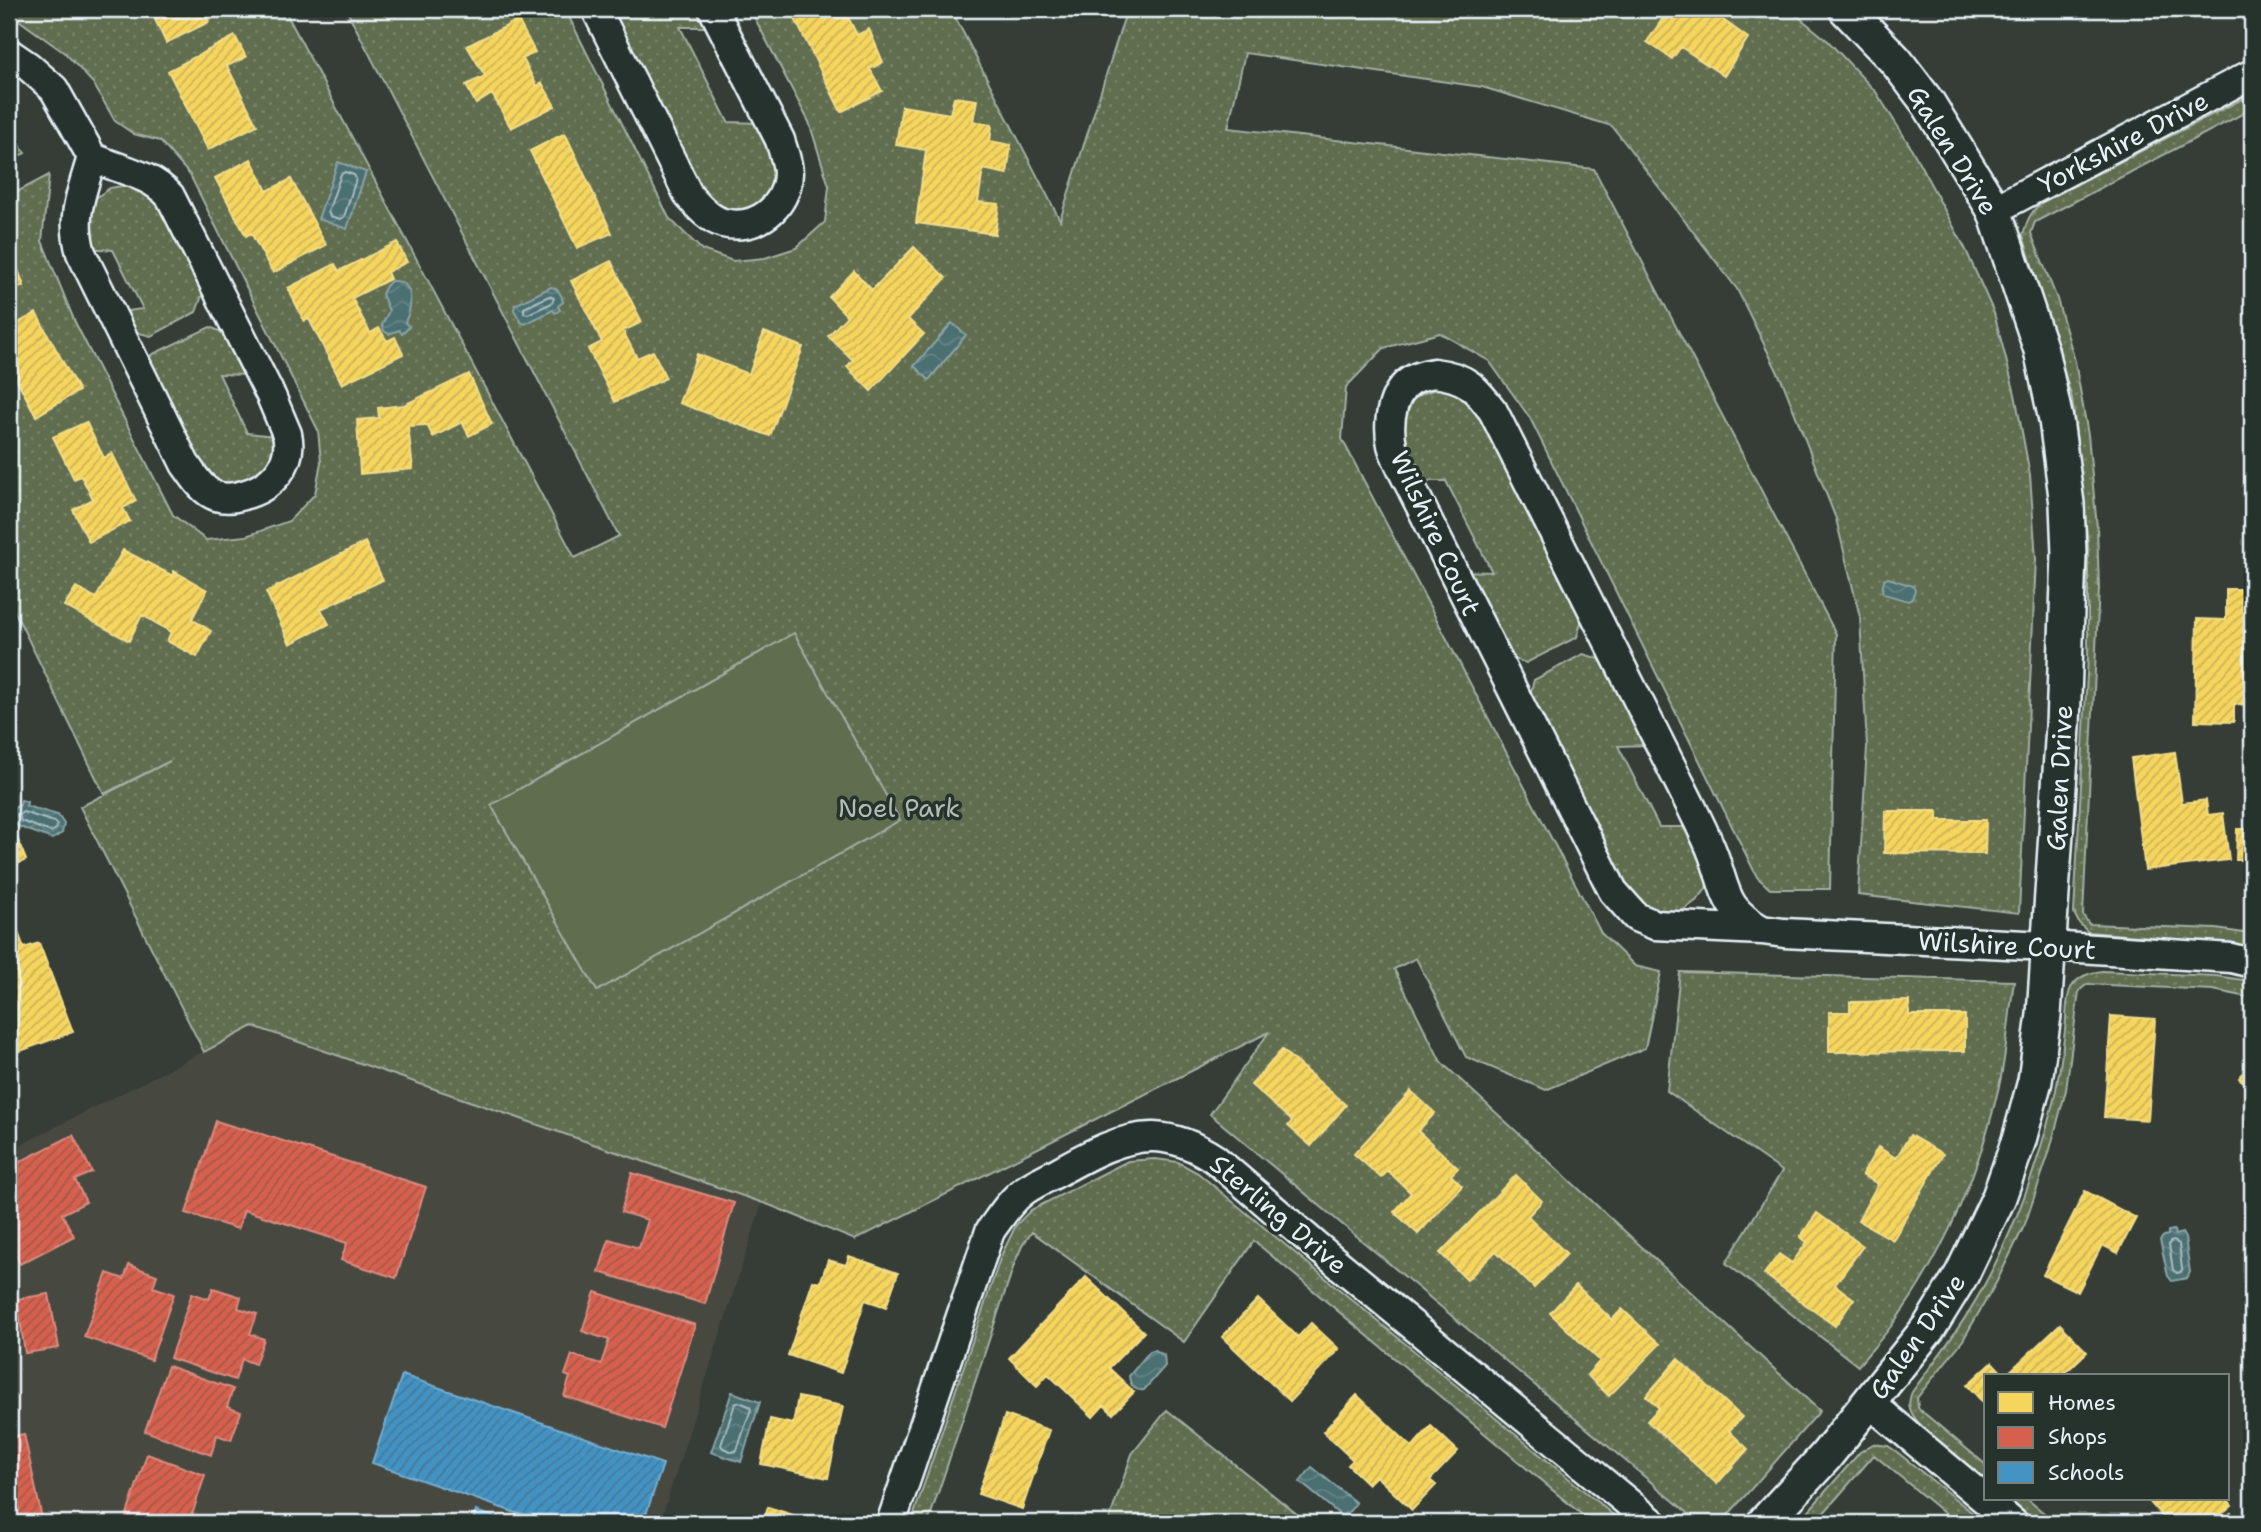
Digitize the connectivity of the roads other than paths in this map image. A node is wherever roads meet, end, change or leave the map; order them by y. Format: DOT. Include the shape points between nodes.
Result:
graph roads {
  1 [pos="596,9"];
  2 [pos="713,9"];
  3 [pos="1846,9"];
  4 [pos="9,53"];
  5 [pos="2252,74"];
  6 [pos="92,157"];
  7 [pos="1994,210"];
  8 [pos="1762,930"];
  9 [pos="2049,946"];
  10 [pos="2252,963"];
  11 [pos="1870,1403"];
  12 [pos="1984,1499"];
  13 [pos="1986,1500"];
  14 [pos="891,1523"];
  15 [pos="1653,1523"];
  16 [pos="1765,1523"];
  17 [pos="2013,1523"];
  1 -- 2 [label="street" via="689,196 721,222 738,224 759,220 774,210 785,194 787,162"];
  3 -- 7 [label="street, Galen Drive" via="1928,103"];
  4 -- 6 [label="street" via="54,89"];
  5 -- 7 [label="street, Yorkshire Drive"];
  6 -- 6 [label="street" via="75,215 80,253 185,464 202,487 216,496 232,498 258,491 285,462 287,434 271,396 170,196 137,173"];
  7 -- 9 [label="street, Galen Drive" via="2040,350 2056,420 2067,504 2063,726"];
  8 -- 8 [label="street, Wilshire Court" via="1746,921 1727,899 1692,808 1493,411 1473,387 1453,375 1416,377 1393,404 1393,446 1613,891 1636,916 1655,925"];
  8 -- 9 [label="street, Wilshire Court"];
  9 -- 10 [label="street, Wilshire Court"];
  9 -- 11 [label="street, Galen Drive" via="2035,1082 1999,1197 1962,1274 1930,1326"];
  11 -- 12 [label="street"];
  11 -- 16 [label="street, Galen Drive"];
  13 -- 17 [label="street"];
  14 -- 15 [label="street, Sterling Drive" via="990,1231 1026,1189 1088,1155 1152,1137 1200,1150 1215,1159"];
}
